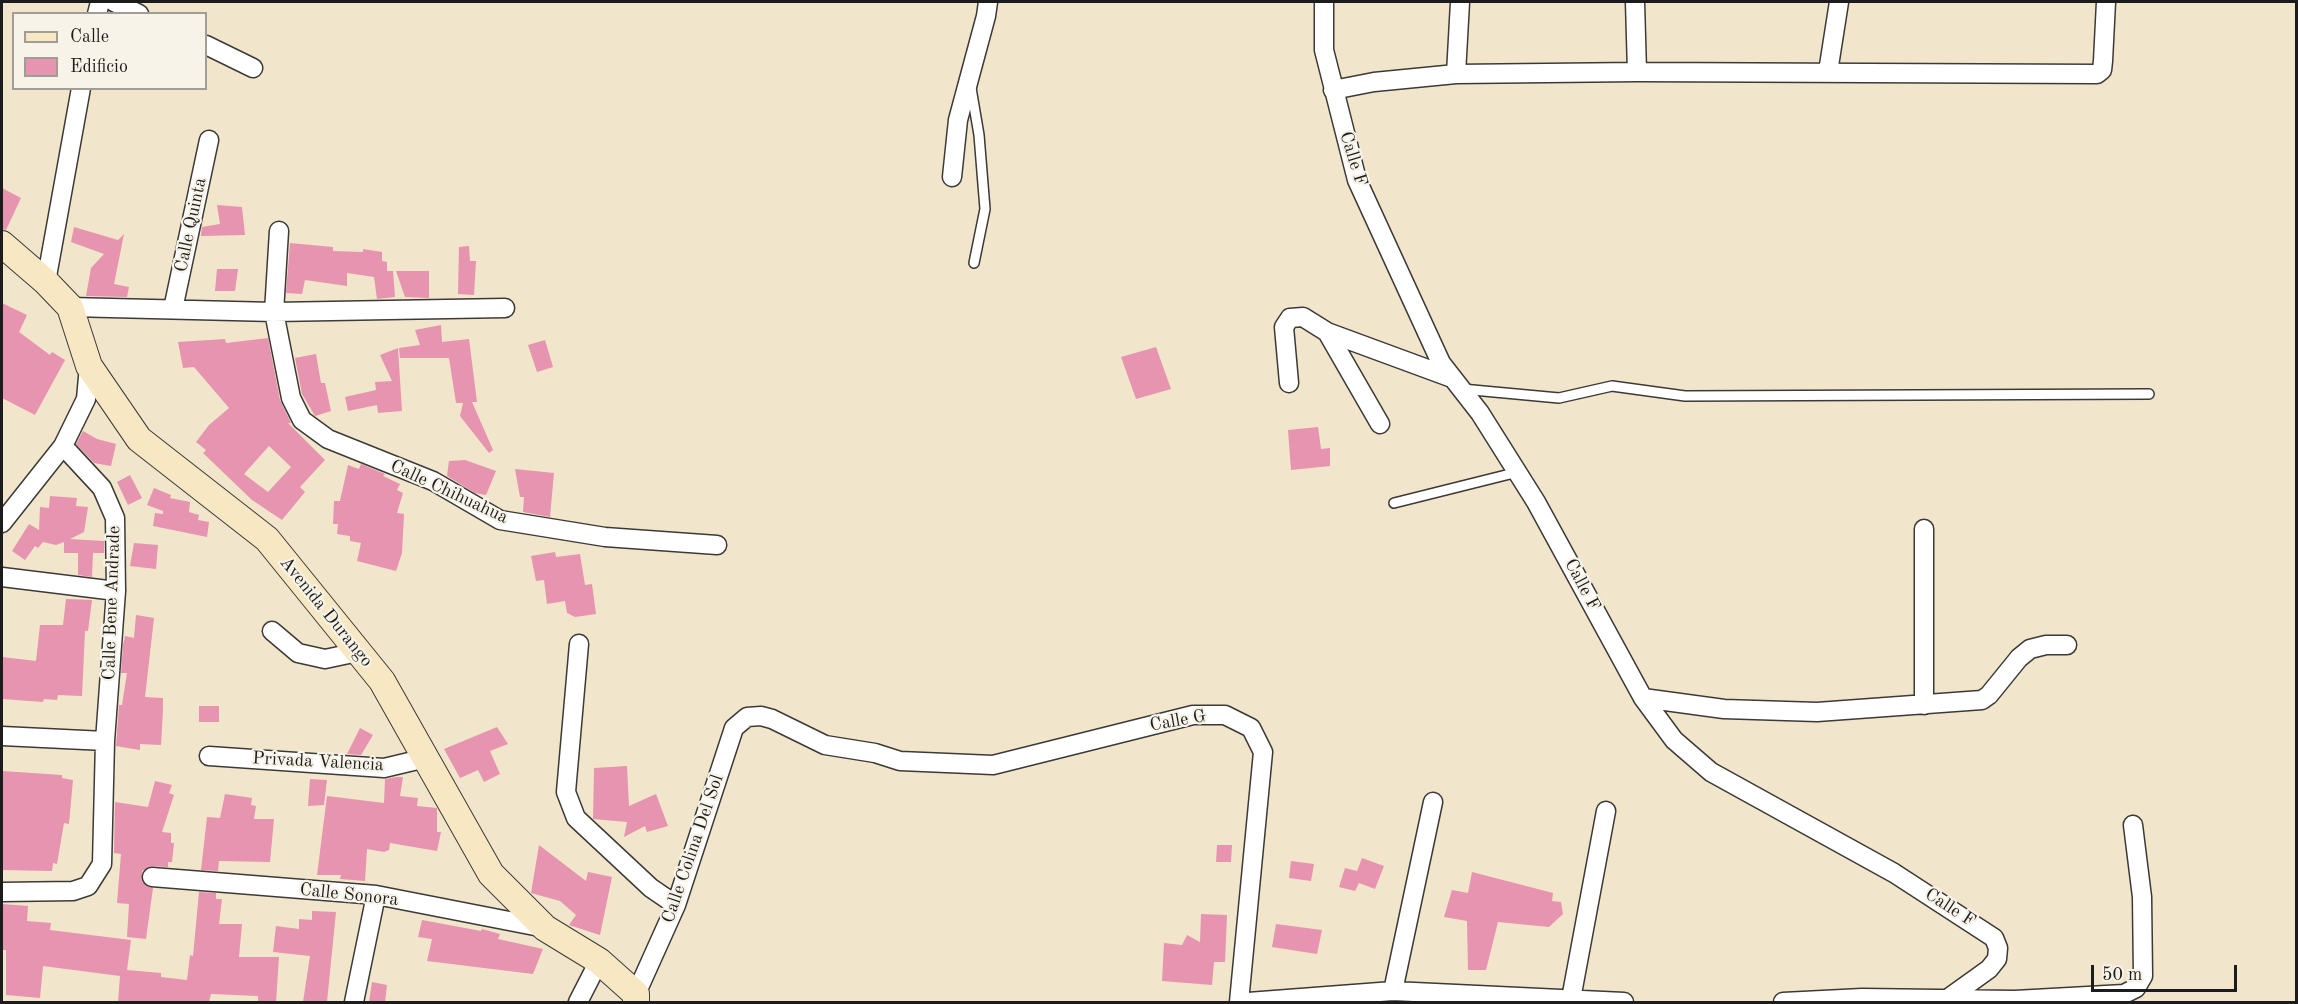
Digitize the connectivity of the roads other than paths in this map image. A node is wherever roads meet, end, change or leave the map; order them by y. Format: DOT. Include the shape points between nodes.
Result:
graph roads {
  1 [pos="114,2"];
  2 [pos="988,2"];
  3 [pos="1329,2"];
  4 [pos="1460,2"];
  5 [pos="1635,2"];
  6 [pos="1839,2"];
  7 [pos="2106,2"];
  8 [pos="135,12"];
  9 [pos="207,45"];
  10 [pos="253,68"];
  11 [pos="1637,72"];
  12 [pos="1828,72"];
  13 [pos="1456,74"];
  14 [pos="970,77"];
  15 [pos="81,90"];
  16 [pos="1333,90"];
  17 [pos="209,140"];
  18 [pos="952,177"];
  19 [pos="279,231"];
  20 [pos="4,254"];
  21 [pos="974,262"];
  22 [pos="46,282"];
  23 [pos="70,307"];
  24 [pos="505,308"];
  25 [pos="173,309"];
  26 [pos="274,312"];
  27 [pos="1327,332"];
  28 [pos="89,366"];
  29 [pos="1289,383"];
  30 [pos="1458,384"];
  31 [pos="2149,394"];
  32 [pos="1380,424"];
  33 [pos="63,446"];
  34 [pos="1518,472"];
  35 [pos="1394,503"];
  36 [pos="2,523"];
  37 [pos="1924,529"];
  38 [pos="717,545"];
  39 [pos="2,577"];
  40 [pos="116,591"];
  41 [pos="272,631"];
  42 [pos="579,644"];
  43 [pos="2067,645"];
  44 [pos="358,652"];
  45 [pos="1643,698"];
  46 [pos="1924,705"];
  47 [pos="734,728"];
  48 [pos="2,736"];
  49 [pos="105,741"];
  50 [pos="209,756"];
  51 [pos="426,758"];
  52 [pos="1433,802"];
  53 [pos="1606,811"];
  54 [pos="2133,825"];
  55 [pos="152,877"];
  56 [pos="2,892"];
  57 [pos="376,895"];
  58 [pos="676,905"];
  59 [pos="545,928"];
  60 [pos="599,962"];
  61 [pos="1393,991"];
  62 [pos="636,998"];
  63 [pos="1453,998"];
  64 [pos="1571,999"];
  65 [pos="1861,1000"];
  66 [pos="2015,1001"];
  67 [pos="354,1002"];
  68 [pos="578,1002"];
  69 [pos="1239,1002"];
  70 [pos="1248,1002"];
  71 [pos="1624,1002"];
  72 [pos="1784,1002"];
  73 [pos="1943,1002"];
  1 -- 8 [label="street"];
  2 -- 14 [label="street"];
  3 -- 16 [label="street, Calle F" via="1324,50"];
  4 -- 13 [label="street"];
  5 -- 11 [label="street"];
  6 -- 12 [label="street"];
  7 -- 12 [label="street" via="2102,70 2097,74"];
  9 -- 10 [label="street"];
  11 -- 12 [label="street"];
  11 -- 13 [label="street"];
  13 -- 16 [label="street"];
  14 -- 18 [label="street" via="958,120"];
  14 -- 21 [label="lane" via="985,209"];
  15 -- 22 [label="street"];
  16 -- 30 [label="street, Calle F" via="1358,180 1441,363"];
  17 -- 25 [label="street, Calle Quinta"];
  19 -- 26 [label="street, Calle Chihuahua"];
  20 -- 22 [label="main road, Avenida Durango"];
  22 -- 23 [label="main road, Avenida Durango"];
  23 -- 25 [label="street"];
  23 -- 28 [label="main road, Avenida Durango"];
  24 -- 26 [label="street"];
  25 -- 26 [label="street"];
  26 -- 38 [label="street, Calle Chihuahua" via="291,398 302,420 328,439 433,481 500,520 605,537"];
  27 -- 29 [label="street" via="1303,317 1290,318 1284,327"];
  27 -- 30 [label="street"];
  27 -- 32 [label="street"];
  28 -- 33 [label="street" via="86,399"];
  28 -- 44 [label="main road, Avenida Durango" via="140,439 267,539"];
  30 -- 31 [label="lane" via="1559,398 1612,386 1685,396"];
  30 -- 34 [label="street, Calle F"];
  33 -- 36 [label="street"];
  33 -- 40 [label="street, Calle Bene Andrade" via="102,488 116,518"];
  34 -- 35 [label="lane"];
  34 -- 45 [label="street, Calle F"];
  37 -- 46 [label="street"];
  39 -- 40 [label="street"];
  40 -- 49 [label="street, Calle Bene Andrade"];
  41 -- 44 [label="street" via="298,653 325,659"];
  42 -- 58 [label="street" via="566,792 576,818 651,888"];
  43 -- 46 [label="street" via="2030,649 1982,700"];
  44 -- 51 [label="main road, Avenida Durango" via="382,681"];
  45 -- 46 [label="street" via="1724,709 1817,712"];
  45 -- 73 [label="street, Calle F" via="1674,740 1712,772 1894,873 1994,938 1998,948 1989,969"];
  47 -- 58 [label="street, Calle Colina Del Sol"];
  47 -- 69 [label="street, Calle G" via="747,717 761,716 825,745 900,761 993,765 1193,715 1225,715 1251,728 1263,752"];
  48 -- 49 [label="street"];
  49 -- 56 [label="street, Calle Bene Andrade" via="102,864 88,886 73,891"];
  50 -- 51 [label="street, Privada Valencia" via="384,768"];
  51 -- 59 [label="main road, Avenida Durango" via="490,874"];
  52 -- 61 [label="street"];
  53 -- 64 [label="street"];
  54 -- 66 [label="street" via="2142,897 2143,976 2136,988 2124,994"];
  55 -- 57 [label="street, Calle Sonora"];
  57 -- 59 [label="street, Calle Sonora"];
  57 -- 67 [label="street"];
  58 -- 62 [label="street, Calle Colina Del Sol"];
  59 -- 60 [label="main road, Avenida Durango"];
  60 -- 62 [label="main road, Avenida Durango"];
  60 -- 68 [label="street"];
  61 -- 63 [label="street"];
  61 -- 70 [label="street"];
  63 -- 64 [label="street"];
  64 -- 71 [label="street"];
  65 -- 72 [label="street"];
  65 -- 73 [label="street"];
  66 -- 73 [label="street"];
}
